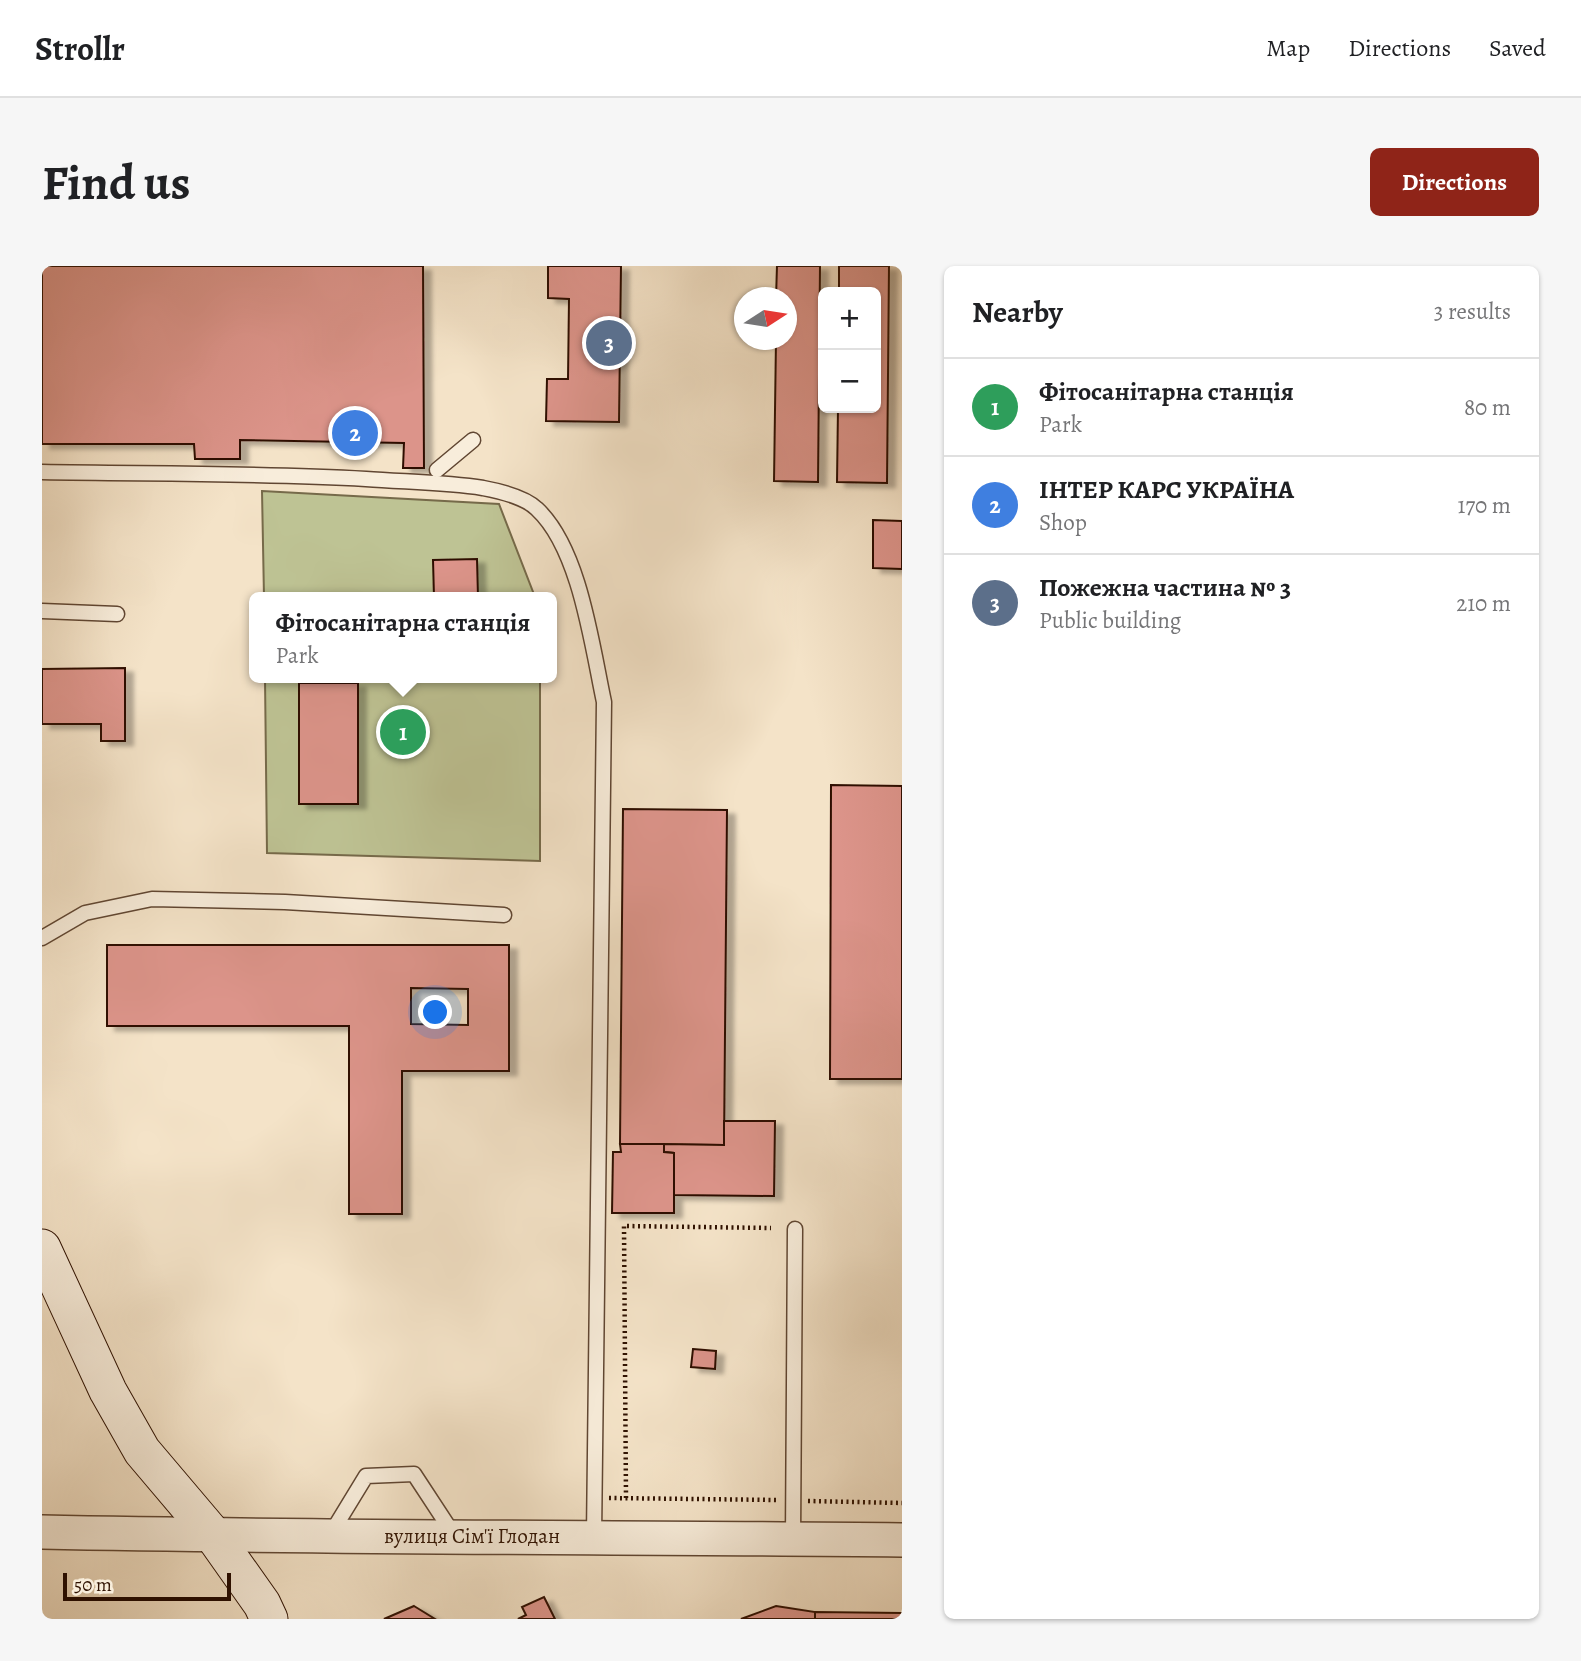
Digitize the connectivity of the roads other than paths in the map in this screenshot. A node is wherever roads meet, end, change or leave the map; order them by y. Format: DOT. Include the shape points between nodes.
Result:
graph roads {
  1 [pos="473,440"];
  2 [pos="437,471"];
  3 [pos="42,472"];
  4 [pos="42,611"];
  5 [pos="117,614"];
  6 [pos="503,915"];
  7 [pos="42,938"];
  8 [pos="795,1229"];
  9 [pos="43,1251"];
  10 [pos="42,1532"];
  11 [pos="214,1536"];
  12 [pos="330,1536"];
  13 [pos="455,1536"];
  14 [pos="594,1537"];
  15 [pos="793,1539"];
  16 [pos="902,1540"];
  17 [pos="268,1619"];
  1 -- 2 [label="lane"];
  2 -- 3 [label="lane" via="320,477"];
  2 -- 14 [label="lane" via="536,507 556,532 581,592 604,702"];
  4 -- 5 [label="lane"];
  6 -- 7 [label="lane" via="152,899 85,913"];
  8 -- 15 [label="lane"];
  9 -- 11 [label="main road" via="108,1391 142,1451"];
  10 -- 11 [label="street, вулиця Сім'ї Глодан"];
  11 -- 12 [label="street, вулиця Сім'ї Глодан"];
  11 -- 17 [label="main road"];
  12 -- 13 [label="street, вулиця Сім'ї Глодан"];
  12 -- 13 [label="lane" via="366,1476 414,1474"];
  13 -- 14 [label="street, вулиця Сім'ї Глодан"];
  14 -- 15 [label="street, вулиця Сім'ї Глодан"];
  15 -- 16 [label="street, вулиця Сім'ї Глодан"];
}
